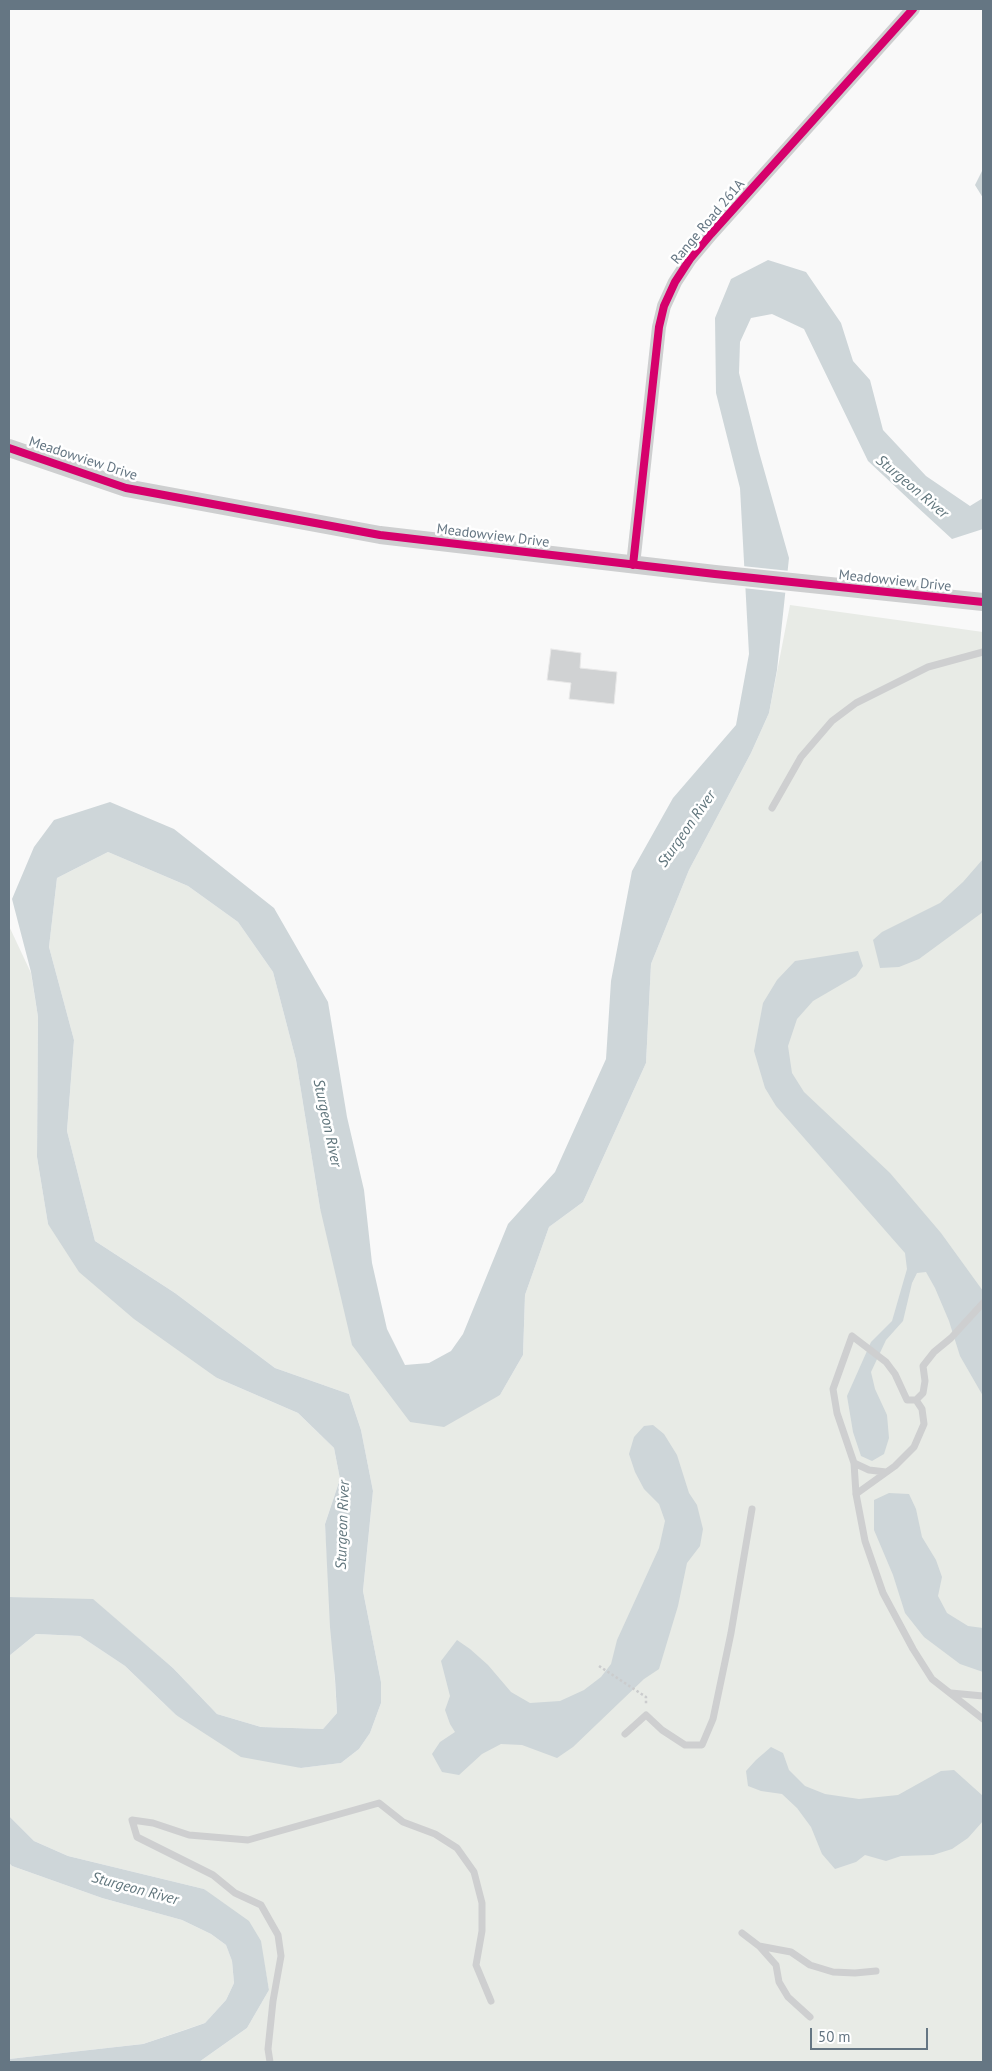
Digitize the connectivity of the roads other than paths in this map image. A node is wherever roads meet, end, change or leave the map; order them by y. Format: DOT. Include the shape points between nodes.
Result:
graph roads {
  1 [pos="913,9"];
  2 [pos="9,448"];
  3 [pos="633,565"];
  4 [pos="983,602"];
  5 [pos="983,652"];
  6 [pos="772,808"];
  7 [pos="983,1303"];
  8 [pos="916,1400"];
  9 [pos="854,1463"];
  10 [pos="886,1472"];
  11 [pos="856,1494"];
  12 [pos="752,1509"];
  13 [pos="948,1692"];
  14 [pos="983,1696"];
  15 [pos="983,1719"];
  16 [pos="625,1734"];
  17 [pos="742,1933"];
  18 [pos="760,1946"];
  19 [pos="876,1971"];
  20 [pos="491,2001"];
  21 [pos="810,2016"];
  22 [pos="270,2062"];
  1 -- 3 [label="street, Range Road 261A" via="711,234 675,282 659,327"];
  2 -- 3 [label="street, Meadowview Drive" via="130,489 380,535"];
  3 -- 4 [label="street, Meadowview Drive"];
  5 -- 6 [label="lane" via="928,667 856,703 832,721 801,757"];
  7 -- 8 [label="lane" via="923,1366 923,1393"];
  8 -- 9 [label="lane" via="907,1400 886,1362 852,1336 833,1389 837,1413"];
  8 -- 10 [label="lane" via="922,1409 924,1424 914,1447"];
  9 -- 10 [label="lane" via="869,1470"];
  9 -- 11 [label="lane"];
  10 -- 11 [label="lane"];
  11 -- 13 [label="lane" via="865,1541 883,1593 932,1679"];
  12 -- 16 [label="lane" via="713,1719 702,1744 685,1745 646,1715"];
  13 -- 14 [label="lane"];
  13 -- 15 [label="lane"];
  17 -- 18 [label="lane"];
  18 -- 19 [label="lane" via="791,1952 810,1965 833,1972 855,1974"];
  18 -- 21 [label="lane" via="776,1965 779,1982 788,1997"];
  20 -- 22 [label="lane" via="476,1965 482,1931 482,1903 474,1872 457,1848 435,1834 403,1822 378,1803 248,1840 188,1835 153,1823 132,1820 137,1837 213,1875 234,1893 261,1906 278,1935 281,1956 268,2049"];
}
